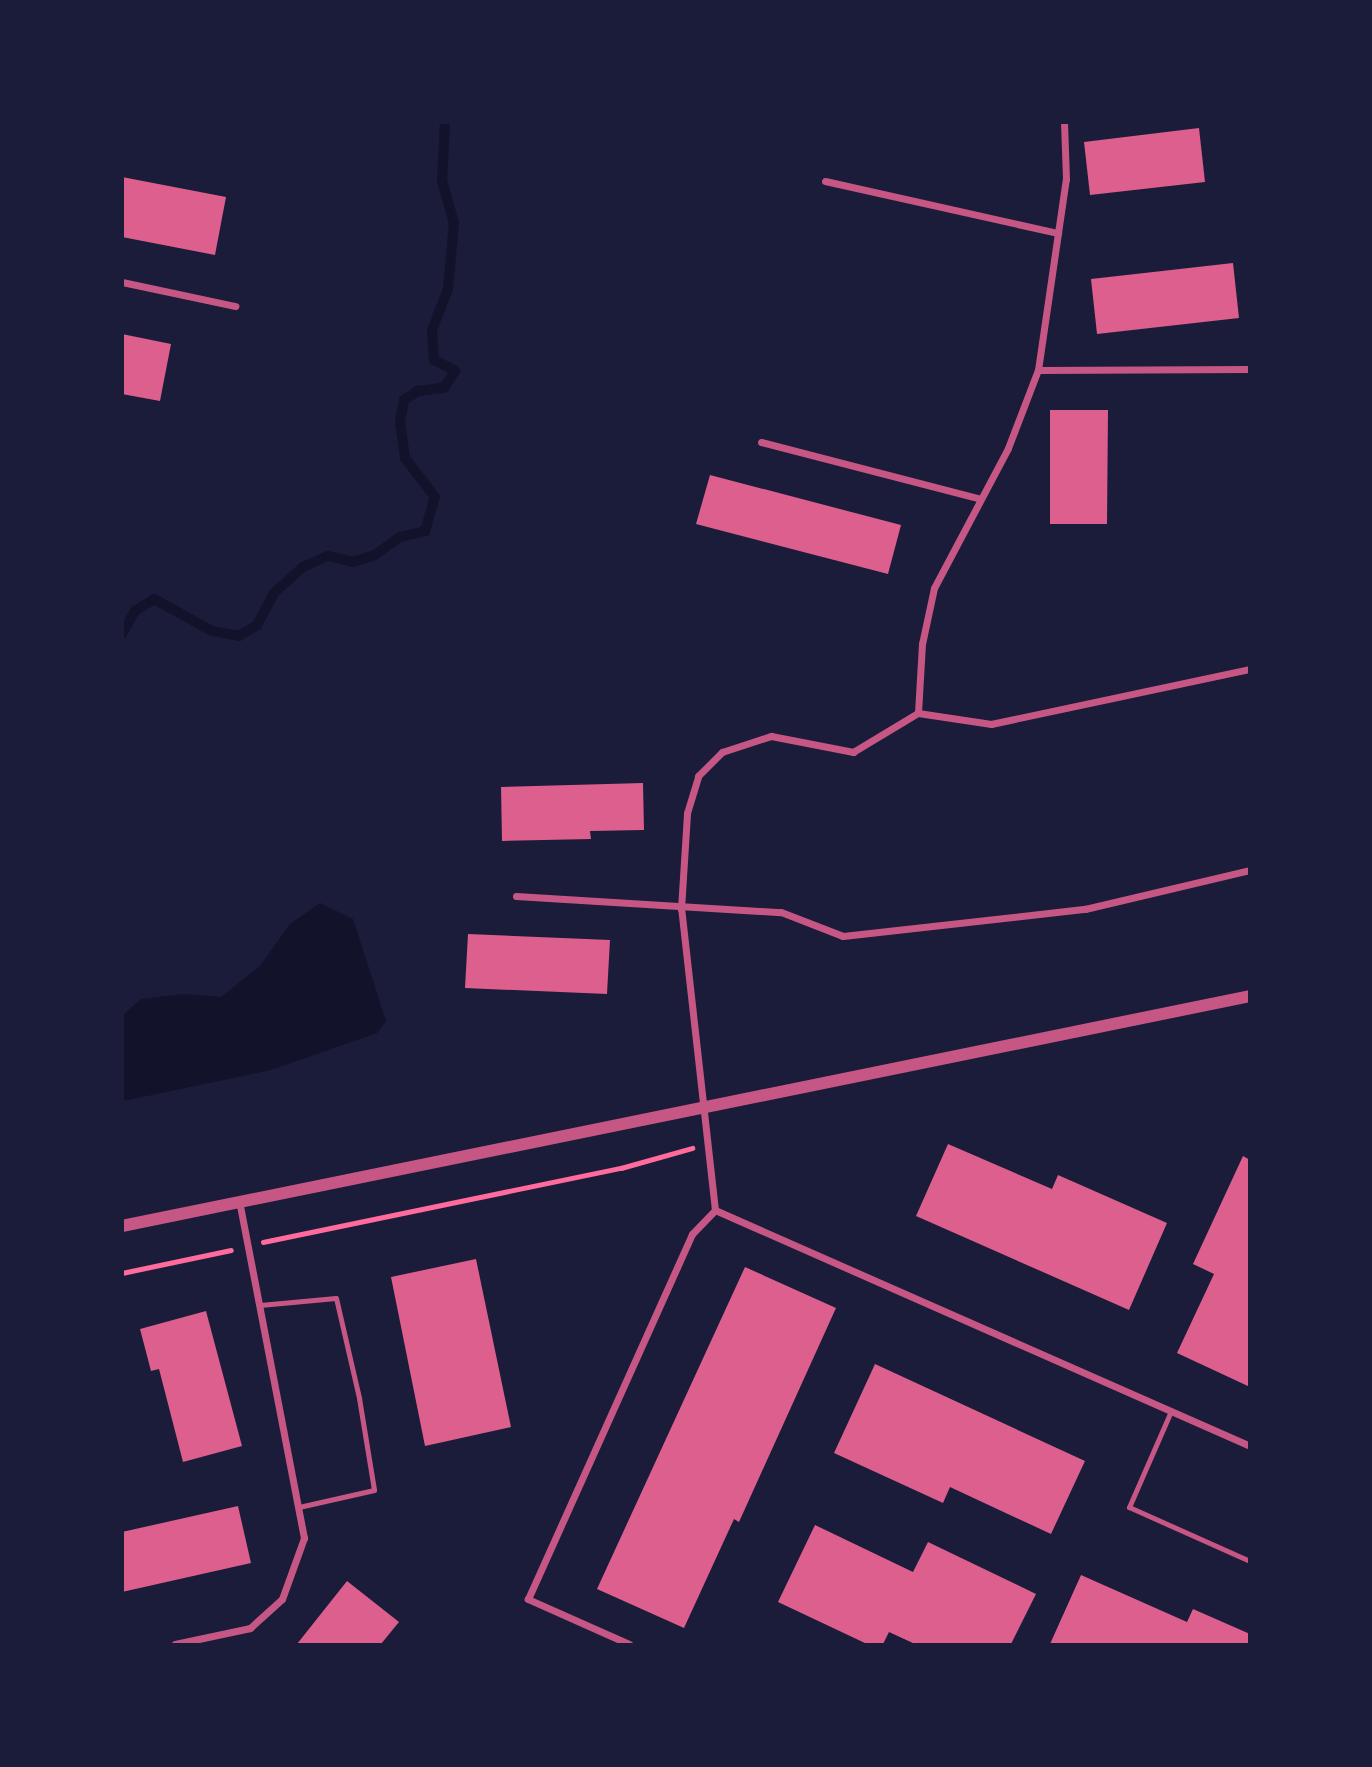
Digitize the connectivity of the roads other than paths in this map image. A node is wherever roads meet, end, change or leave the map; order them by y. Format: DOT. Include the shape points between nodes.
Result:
graph roads {
  1 [pos="1064,122"];
  2 [pos="825,181"];
  3 [pos="1058,233"];
  4 [pos="122,282"];
  5 [pos="235,306"];
  6 [pos="1250,369"];
  7 [pos="1038,370"];
  8 [pos="761,442"];
  9 [pos="978,498"];
  10 [pos="1250,669"];
  11 [pos="918,713"];
  12 [pos="1250,870"];
  13 [pos="516,896"];
  14 [pos="681,909"];
  15 [pos="1250,994"];
  16 [pos="702,1105"];
  17 [pos="239,1202"];
  18 [pos="715,1210"];
  19 [pos="122,1226"];
  20 [pos="260,1305"];
  21 [pos="1171,1411"];
  22 [pos="1250,1446"];
  23 [pos="299,1507"];
  24 [pos="1250,1561"];
  25 [pos="174,1644"];
  26 [pos="629,1644"];
  1 -- 3 [label="street" via="1066,179"];
  2 -- 3 [label="street"];
  3 -- 7 [label="street"];
  4 -- 5 [label="street"];
  6 -- 7 [label="street"];
  7 -- 9 [label="street" via="1008,448"];
  8 -- 9 [label="street"];
  9 -- 11 [label="street" via="934,588 922,644"];
  10 -- 11 [label="street" via="991,724"];
  11 -- 14 [label="street" via="853,752 771,736 722,752 698,776 687,813"];
  12 -- 14 [label="street" via="1085,909 843,936 781,912"];
  13 -- 14 [label="street"];
  14 -- 16 [label="street"];
  15 -- 16 [label="street"];
  16 -- 17 [label="street"];
  16 -- 18 [label="street"];
  17 -- 19 [label="street"];
  17 -- 20 [label="street"];
  18 -- 21 [label="street"];
  18 -- 26 [label="street" via="692,1234 528,1599"];
  20 -- 23 [label="street"];
  20 -- 23 [label="lane" via="336,1298 359,1398 374,1490"];
  21 -- 22 [label="street"];
  21 -- 24 [label="lane" via="1129,1507"];
  23 -- 25 [label="street" via="304,1538 282,1599 250,1628"];
}
